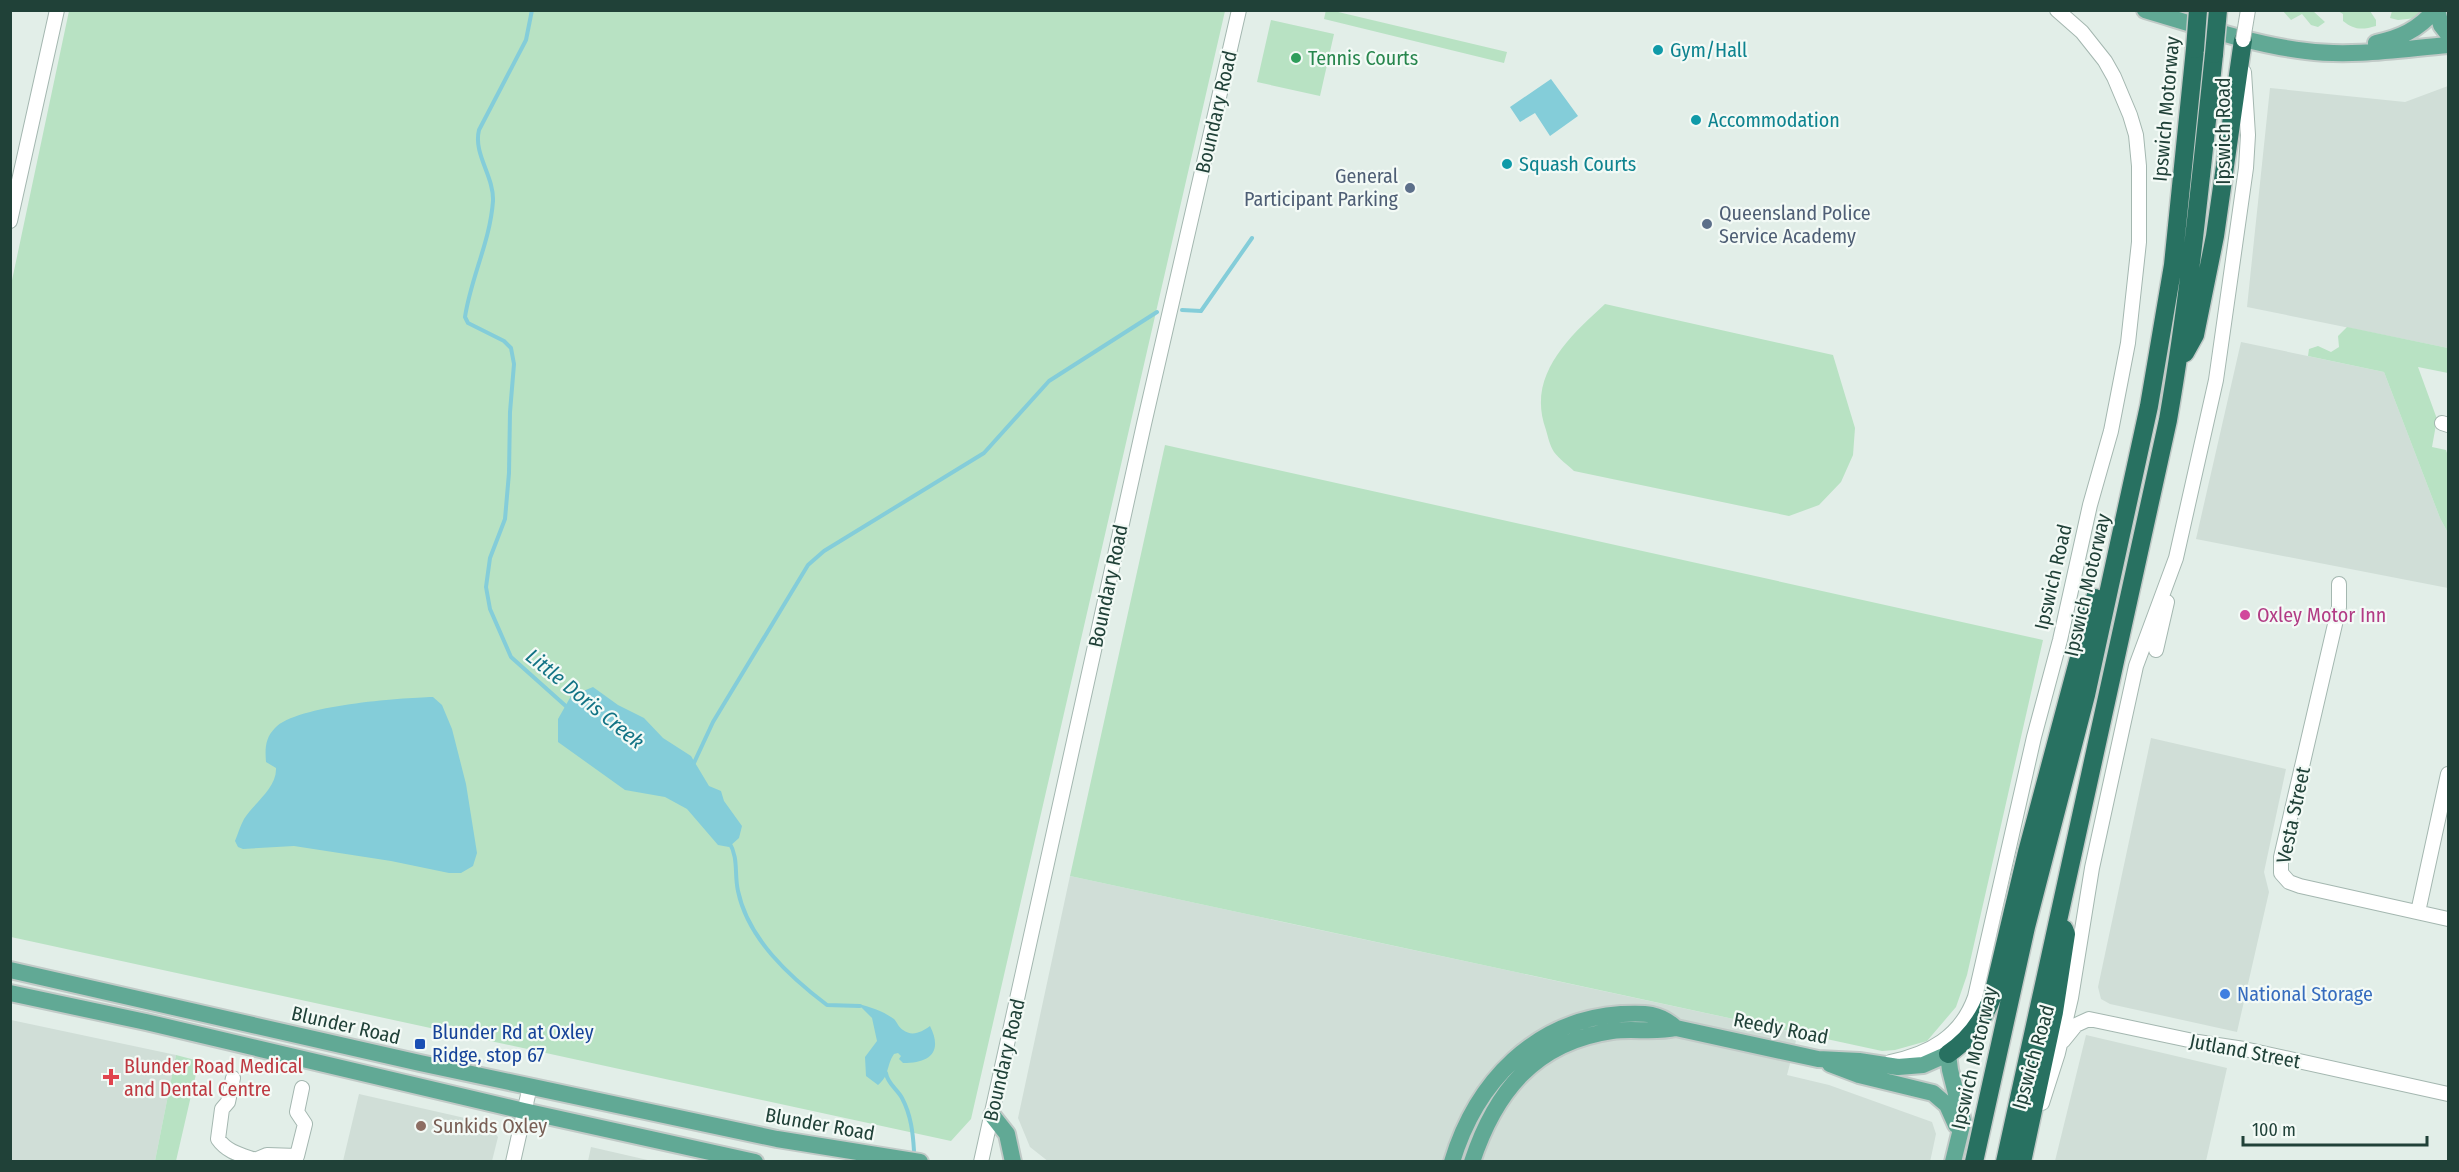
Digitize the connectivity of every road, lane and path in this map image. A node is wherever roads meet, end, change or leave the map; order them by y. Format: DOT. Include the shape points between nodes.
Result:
graph roads {
  1 [pos="57,10"];
  2 [pos="1239,10"];
  3 [pos="2057,10"];
  4 [pos="2145,10"];
  5 [pos="2178,10"];
  6 [pos="2198,10"];
  7 [pos="2218,10"];
  8 [pos="2248,10"];
  9 [pos="2436,10"];
  10 [pos="2448,34"];
  11 [pos="2243,40"];
  12 [pos="2448,45"];
  13 [pos="2242,62"];
  14 [pos="10,221"];
  15 [pos="2176,370"];
  16 [pos="2122,533"];
  17 [pos="2179,546"];
  18 [pos="2339,584"];
  19 [pos="2156,650"];
  20 [pos="2448,774"];
  21 [pos="2418,912"];
  22 [pos="2058,917"];
  23 [pos="2448,919"];
  24 [pos="10,970"];
  25 [pos="10,993"];
  26 [pos="1676,1028"];
  27 [pos="1948,1046"];
  28 [pos="2058,1053"];
  29 [pos="1818,1059"];
  30 [pos="233,1078"];
  31 [pos="530,1086"];
  32 [pos="302,1088"];
  33 [pos="2448,1094"];
  34 [pos="524,1111"];
  35 [pos="992,1115"];
  36 [pos="1954,1157"];
  37 [pos="255,1161"];
  38 [pos="513,1161"];
  39 [pos="755,1161"];
  40 [pos="920,1161"];
  41 [pos="981,1161"];
  42 [pos="1013,1161"];
  43 [pos="1452,1161"];
  44 [pos="1472,1161"];
  45 [pos="1974,1161"];
  46 [pos="2005,1161"];
  47 [pos="2022,1161"];
  1 -- 14 [label="street"];
  2 -- 35 [label="street, Boundary Road"];
  3 -- 27 [label="street, Ipswich Road" via="2105,60 2124,96 2136,135 2139,242 2134,299 2111,431 2034,737 1982,969 1970,1008"];
  4 -- 12 [label="main road" via="2305,51 2346,54"];
  5 -- 9 [label="main road" via="2307,44 2347,45 2397,38 2415,30"];
  6 -- 16 [label="highway, Ipswich Motorway, bridge" via="2173,265"];
  7 -- 15 [label="highway, Ipswich Motorway, bridge" via="2194,247"];
  8 -- 11 [label="street, bridge"];
  9 -- 10 [label="main road"];
  11 -- 13 [label="highway"];
  13 -- 15 [label="highway" via="2195,335"];
  13 -- 17 [label="street, Ipswich Road" via="2248,142 2242,203 2219,364"];
  15 -- 22 [label="highway, Ipswich Motorway"];
  16 -- 27 [label="highway" via="2104,562 1990,1002 1975,1029"];
  16 -- 45 [label="highway, Ipswich Motorway" via="2086,695 2026,927"];
  17 -- 19 [label="street"];
  17 -- 28 [label="street, Ipswich Road" via="2136,666 2095,850"];
  18 -- 21 [label="street, Vesta Street" via="2340,607 2281,857 2281,873 2300,886"];
  20 -- 21 [label="street"];
  21 -- 23 [label="street, Vesta Street"];
  22 -- 46 [label="highway, Ipswich Motorway"];
  22 -- 47 [label="highway" via="2066,934 2063,957"];
  24 -- 31 [label="main road, Blunder Road"];
  25 -- 34 [label="main road"];
  26 -- 29 [label="main road, Reedy Road"];
  26 -- 43 [label="main road, Reedy Road" via="1664,1017 1610,1015 1568,1025 1538,1041 1513,1058 1491,1084 1466,1126"];
  26 -- 44 [label="main road, Reedy Road" via="1633,1028 1595,1034 1545,1055 1502,1095 1483,1129"];
  27 -- 29 [label="main road, Reedy Road" via="1929,1063 1910,1067"];
  27 -- 36 [label="main road" via="1963,1118"];
  28 -- 33 [label="street, Jutland Street" via="2066,1036 2079,1022 2089,1019"];
  28 -- 47 [label="street, Ipswich Road"];
  29 -- 36 [label="main road" via="1859,1075 1937,1095 1954,1118"];
  30 -- 37 [label="street" via="228,1102 222,1109 218,1140 232,1152"];
  31 -- 34 [label="street"];
  31 -- 40 [label="main road, Blunder Road" via="777,1139"];
  32 -- 37 [label="street" via="297,1112 305,1124 297,1156 267,1155"];
  34 -- 38 [label="street"];
  34 -- 39 [label="main road"];
  35 -- 41 [label="street, Boundary Road"];
  35 -- 42 [label="main road" via="1007,1134"];
}
